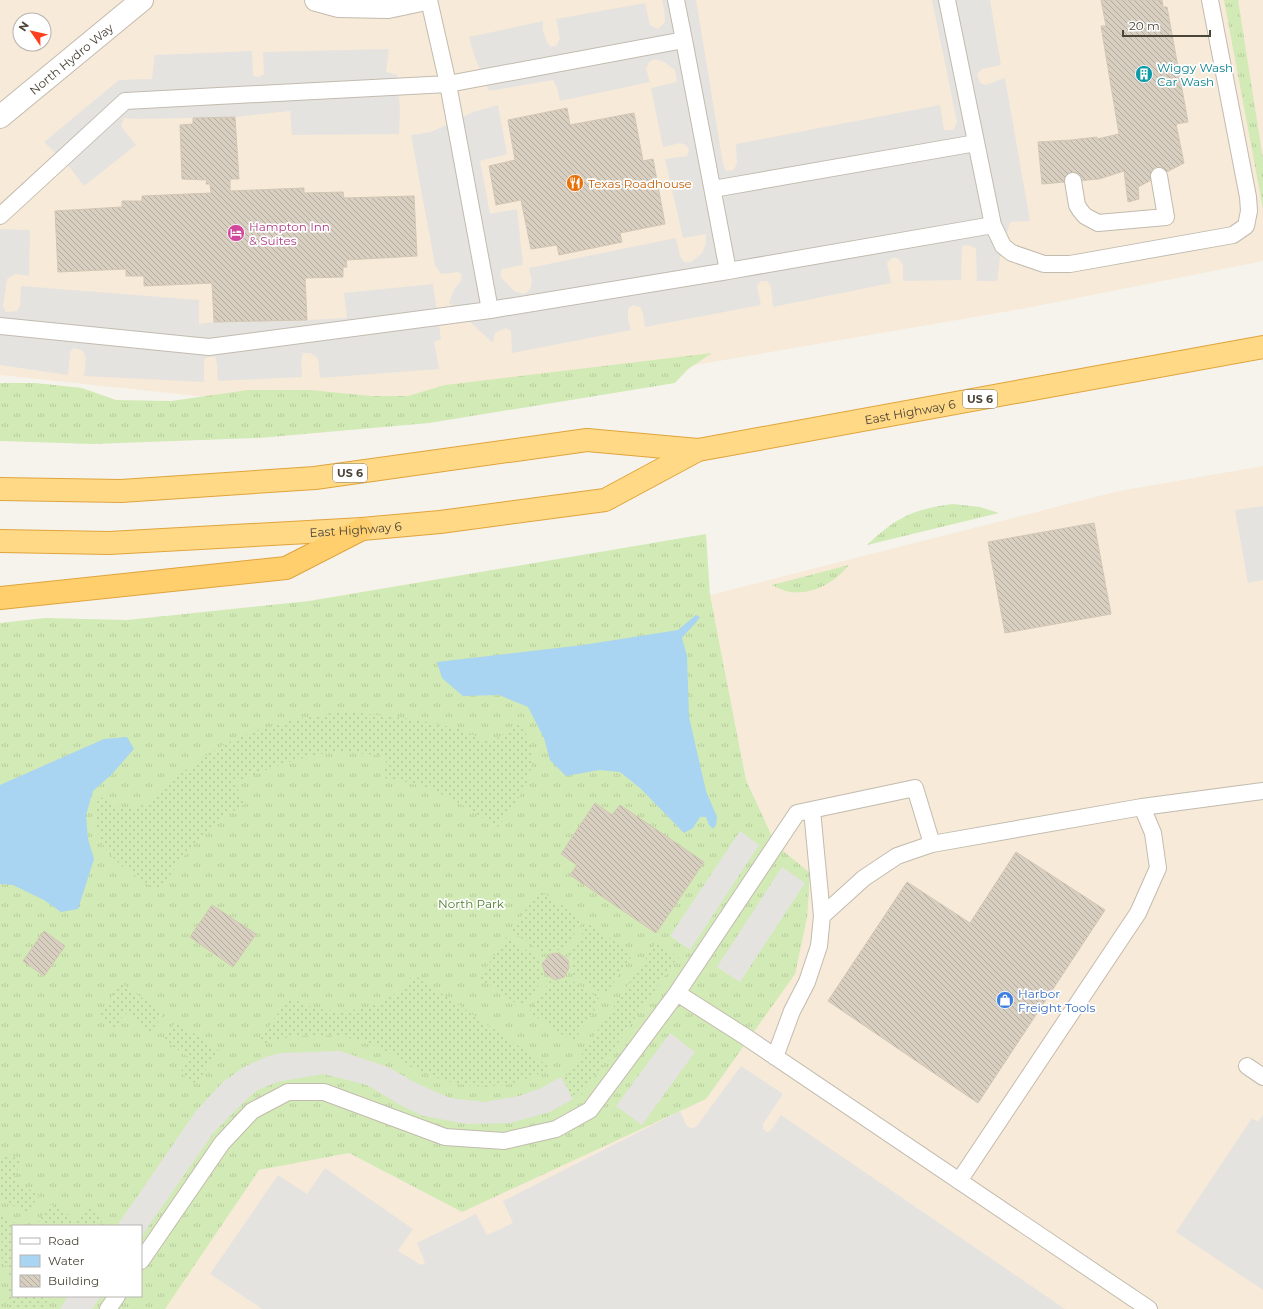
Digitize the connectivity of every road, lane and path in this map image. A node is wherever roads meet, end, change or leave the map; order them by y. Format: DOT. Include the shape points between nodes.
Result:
graph roads {
  1 [pos="142,0"];
  2 [pos="316,0"];
  3 [pos="421,0"];
  4 [pos="429,0"];
  5 [pos="676,0"];
  6 [pos="947,0"];
  7 [pos="1210,0"];
  8 [pos="684,40"];
  9 [pos="448,84"];
  10 [pos="0,117"];
  11 [pos="976,142"];
  12 [pos="1159,176"];
  13 [pos="1073,181"];
  14 [pos="712,189"];
  15 [pos="0,216"];
  16 [pos="993,226"];
  17 [pos="728,271"];
  18 [pos="490,310"];
  19 [pos="0,326"];
  20 [pos="1263,348"];
  21 [pos="698,450"];
  22 [pos="0,489"];
  23 [pos="362,529"];
  24 [pos="0,541"];
  25 [pos="0,598"];
  26 [pos="1263,791"];
  27 [pos="1142,807"];
  28 [pos="812,810"];
  29 [pos="932,844"];
  30 [pos="822,916"];
  31 [pos="677,993"];
  32 [pos="775,1057"];
  33 [pos="1247,1066"];
  34 [pos="1263,1077"];
  35 [pos="959,1181"];
  36 [pos="142,1260"];
  37 [pos="116,1297"];
  38 [pos="108,1309"];
  39 [pos="1149,1309"];
  1 -- 10 [label="street, North Hydro Way"];
  2 -- 3 [label="street" via="338,6 388,7"];
  4 -- 9 [label="lane"];
  5 -- 8 [label="lane"];
  6 -- 11 [label="lane"];
  7 -- 16 [label="lane" via="1248,197 1246,226 1233,235 1070,264 1044,264 1012,253 1003,246"];
  8 -- 9 [label="lane"];
  8 -- 14 [label="lane"];
  9 -- 15 [label="lane" via="126,101"];
  9 -- 18 [label="lane"];
  11 -- 14 [label="lane"];
  11 -- 16 [label="lane"];
  12 -- 13 [label="lane" via="1166,218 1098,223 1085,216 1077,205"];
  14 -- 17 [label="lane"];
  16 -- 17 [label="lane"];
  17 -- 18 [label="lane"];
  18 -- 19 [label="lane" via="209,347"];
  20 -- 21 [label="highway, East Highway 6 / US 6"];
  21 -- 22 [label="highway, East Highway 6 / US 6" via="587,440 315,478 121,491"];
  21 -- 23 [label="highway, East Highway 6 / US 6" via="605,500 440,522"];
  23 -- 24 [label="highway, East Highway 6" via="109,543"];
  23 -- 25 [label="highway, US 6" via="286,568"];
  26 -- 27 [label="lane"];
  27 -- 29 [label="lane"];
  27 -- 35 [label="lane" via="1152,833 1158,868 1138,913"];
  28 -- 29 [label="lane" via="915,788"];
  28 -- 30 [label="lane"];
  28 -- 31 [label="lane" via="797,813"];
  29 -- 30 [label="lane" via="896,856 864,878"];
  30 -- 32 [label="lane" via="819,946 807,982 792,1012"];
  31 -- 32 [label="lane"];
  31 -- 36 [label="lane" via="590,1110 556,1128 504,1142 445,1137 324,1092 288,1092 252,1111 222,1143"];
  32 -- 35 [label="lane"];
  33 -- 34 [label="lane"];
  35 -- 39 [label="lane"];
  37 -- 38 [label="lane"];
}
